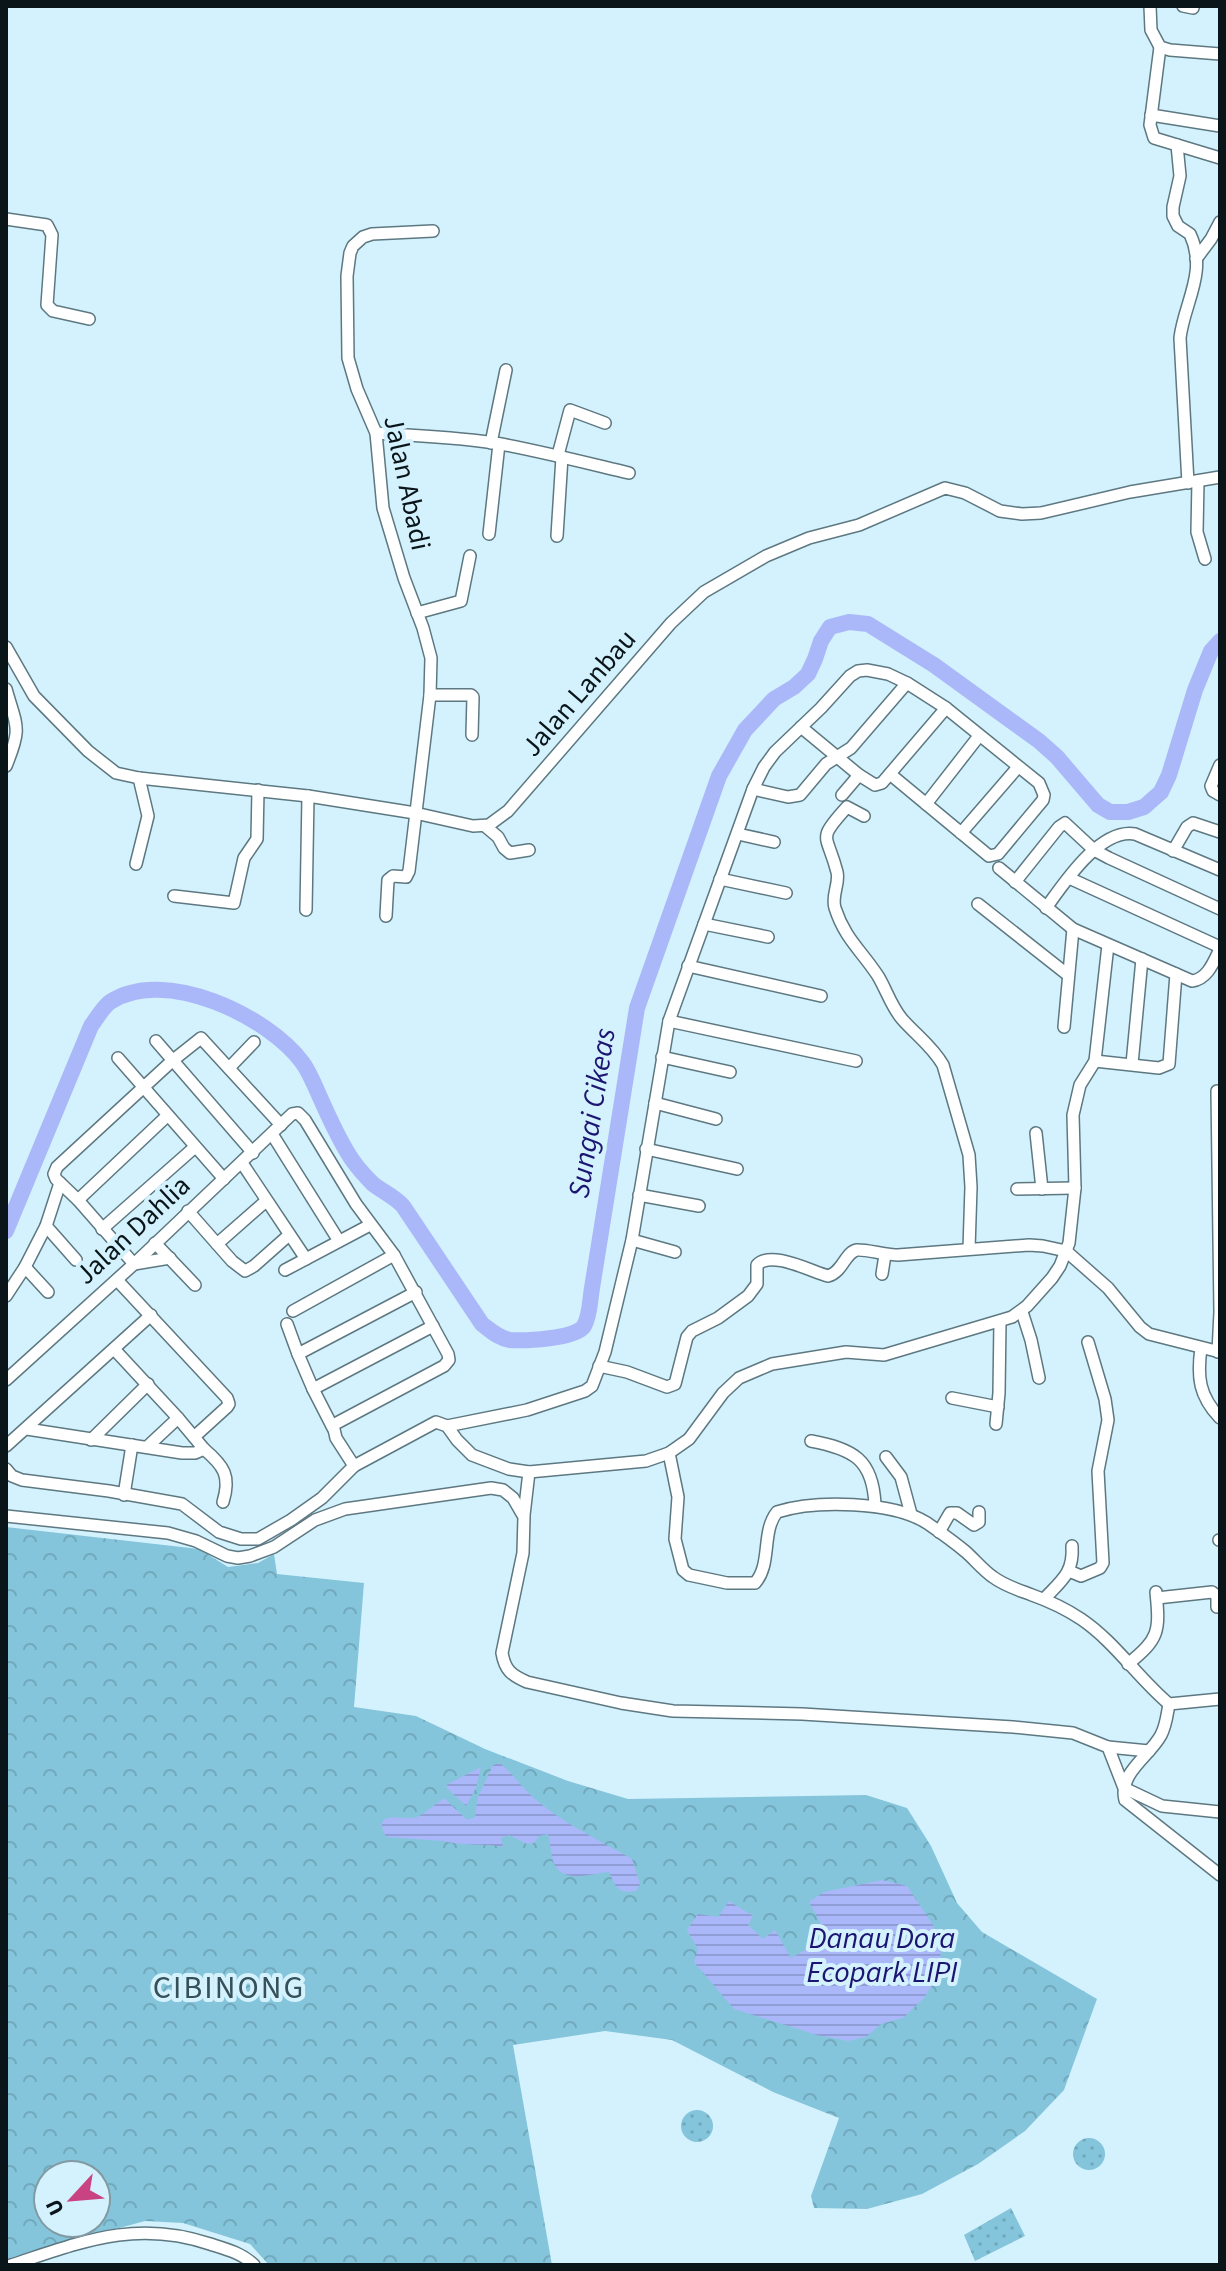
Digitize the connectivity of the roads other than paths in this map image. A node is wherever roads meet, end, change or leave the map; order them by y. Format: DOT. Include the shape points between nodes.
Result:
graph roads {
  1 [pos="1150,6"];
  2 [pos="1160,47"];
  3 [pos="1220,54"];
  4 [pos="1151,115"];
  5 [pos="1220,126"];
  6 [pos="1177,145"];
  7 [pos="1220,158"];
  8 [pos="6,219"];
  9 [pos="1220,222"];
  10 [pos="433,231"];
  11 [pos="1216,241"];
  12 [pos="1196,259"];
  13 [pos="89,319"];
  14 [pos="506,370"];
  15 [pos="605,423"];
  16 [pos="376,433"];
  17 [pos="495,444"];
  18 [pos="560,456"];
  19 [pos="629,473"];
  20 [pos="1220,477"];
  21 [pos="1193,482"];
  22 [pos="489,534"];
  23 [pos="557,536"];
  24 [pos="470,556"];
  25 [pos="1205,559"];
  26 [pos="417,613"];
  27 [pos="6,647"];
  28 [pos="907,683"];
  29 [pos="6,689"];
  30 [pos="430,695"];
  31 [pos="8,707"];
  32 [pos="946,708"];
  33 [pos="801,727"];
  34 [pos="472,735"];
  35 [pos="979,736"];
  36 [pos="838,757"];
  37 [pos="1220,765"];
  38 [pos="6,766"];
  39 [pos="1018,767"];
  40 [pos="890,774"];
  41 [pos="859,775"];
  42 [pos="139,778"];
  43 [pos="753,789"];
  44 [pos="258,790"];
  45 [pos="842,795"];
  46 [pos="1220,795"];
  47 [pos="308,796"];
  48 [pos="926,804"];
  49 [pos="415,813"];
  50 [pos="864,816"];
  51 [pos="485,826"];
  52 [pos="1220,832"];
  53 [pos="961,833"];
  54 [pos="738,834"];
  55 [pos="774,842"];
  56 [pos="529,850"];
  57 [pos="1094,850"];
  58 [pos="1173,851"];
  59 [pos="136,864"];
  60 [pos="999,868"];
  61 [pos="1220,870"];
  62 [pos="1069,878"];
  63 [pos="720,879"];
  64 [pos="1015,882"];
  65 [pos="786,893"];
  66 [pos="174,896"];
  67 [pos="978,904"];
  68 [pos="1046,908"];
  69 [pos="1220,909"];
  70 [pos="306,910"];
  71 [pos="386,916"];
  72 [pos="704,924"];
  73 [pos="1073,929"];
  74 [pos="768,937"];
  75 [pos="1108,945"];
  76 [pos="1220,948"];
  77 [pos="1142,959"];
  78 [pos="688,966"];
  79 [pos="1176,974"];
  80 [pos="1068,975"];
  81 [pos="821,996"];
  82 [pos="669,1021"];
  83 [pos="1064,1027"];
  84 [pos="156,1041"];
  85 [pos="254,1042"];
  86 [pos="662,1057"];
  87 [pos="118,1058"];
  88 [pos="172,1061"];
  89 [pos="856,1061"];
  90 [pos="1095,1061"];
  91 [pos="1132,1064"];
  92 [pos="229,1068"];
  93 [pos="730,1072"];
  94 [pos="143,1088"];
  95 [pos="1217,1091"];
  96 [pos="655,1103"];
  97 [pos="167,1116"];
  98 [pos="716,1119"];
  99 [pos="276,1130"];
  100 [pos="1036,1133"];
  101 [pos="195,1147"];
  102 [pos="646,1149"];
  103 [pos="253,1153"];
  104 [pos="242,1163"];
  105 [pos="737,1169"];
  106 [pos="224,1179"];
  107 [pos="60,1183"];
  108 [pos="1075,1188"];
  109 [pos="1017,1189"];
  110 [pos="1042,1189"];
  111 [pos="639,1195"];
  112 [pos="78,1200"];
  113 [pos="266,1201"];
  114 [pos="699,1206"];
  115 [pos="188,1211"];
  116 [pos="370,1225"];
  117 [pos="46,1226"];
  118 [pos="102,1229"];
  119 [pos="289,1235"];
  120 [pos="632,1240"];
  121 [pos="339,1241"];
  122 [pos="155,1243"];
  123 [pos="217,1244"];
  124 [pos="969,1249"];
  125 [pos="1066,1251"];
  126 [pos="675,1252"];
  127 [pos="394,1255"];
  128 [pos="885,1255"];
  129 [pos="170,1258"];
  130 [pos="306,1259"];
  131 [pos="76,1260"];
  132 [pos="134,1264"];
  133 [pos="25,1267"];
  134 [pos="285,1270"];
  135 [pos="882,1274"];
  136 [pos="117,1280"];
  137 [pos="195,1285"];
  138 [pos="48,1292"];
  139 [pos="416,1292"];
  140 [pos="6,1296"];
  141 [pos="293,1311"];
  142 [pos="1022,1312"];
  143 [pos="151,1315"];
  144 [pos="1000,1321"];
  145 [pos="287,1324"];
  146 [pos="433,1326"];
  147 [pos="1088,1342"];
  148 [pos="1201,1348"];
  149 [pos="114,1349"];
  150 [pos="1219,1352"];
  151 [pos="298,1354"];
  152 [pos="599,1366"];
  153 [pos="1039,1378"];
  154 [pos="6,1380"];
  155 [pos="148,1384"];
  156 [pos="313,1389"];
  157 [pos="952,1398"];
  158 [pos="998,1407"];
  159 [pos="178,1418"];
  160 [pos="1220,1418"];
  161 [pos="336,1424"];
  162 [pos="996,1424"];
  163 [pos="447,1426"];
  164 [pos="27,1429"];
  165 [pos="194,1437"];
  166 [pos="91,1440"];
  167 [pos="811,1441"];
  168 [pos="132,1445"];
  169 [pos="6,1446"];
  170 [pos="147,1447"];
  171 [pos="204,1449"];
  172 [pos="669,1453"];
  173 [pos="886,1457"];
  174 [pos="354,1466"];
  175 [pos="6,1469"];
  176 [pos="528,1476"];
  177 [pos="503,1490"];
  178 [pos="124,1495"];
  179 [pos="223,1502"];
  180 [pos="875,1505"];
  181 [pos="979,1512"];
  182 [pos="911,1514"];
  183 [pos="6,1516"];
  184 [pos="524,1517"];
  185 [pos="939,1532"];
  186 [pos="1072,1546"];
  187 [pos="1069,1571"];
  188 [pos="1044,1599"];
  189 [pos="1217,1607"];
  190 [pos="1128,1664"];
  191 [pos="1220,1699"];
  192 [pos="1169,1704"];
  193 [pos="1108,1747"];
  194 [pos="1149,1751"];
  195 [pos="1124,1788"];
  196 [pos="1220,1812"];
  197 [pos="1220,1875"];
  198 [pos="11,2265"];
  199 [pos="254,2265"];
  1 -- 2 [label="street" via="1151,30"];
  2 -- 3 [label="street"];
  2 -- 4 [label="street"];
  4 -- 5 [label="street"];
  4 -- 6 [label="street" via="1154,138"];
  6 -- 7 [label="street"];
  6 -- 12 [label="street" via="1180,176 1173,216 1190,234"];
  8 -- 13 [label="street" via="47,225 52,235 47,305"];
  9 -- 11 [label="street"];
  10 -- 16 [label="street, Jalan Abadi" via="372,234 350,253 348,358"];
  11 -- 12 [label="street"];
  12 -- 21 [label="street" via="1194,290 1180,338"];
  14 -- 17 [label="street"];
  15 -- 18 [label="street" via="570,410"];
  16 -- 17 [label="street"];
  16 -- 26 [label="street, Jalan Abadi" via="383,508"];
  17 -- 18 [label="street"];
  17 -- 22 [label="street"];
  18 -- 19 [label="street"];
  18 -- 23 [label="street"];
  20 -- 21 [label="street, Jalan Lanbau"];
  21 -- 25 [label="street"];
  21 -- 51 [label="street, Jalan Lanbau" via="1022,514 1000,511 945,488 859,525 766,556 704,592 671,623 508,811"];
  24 -- 26 [label="street" via="461,601"];
  26 -- 30 [label="street, Jalan Abadi" via="431,658"];
  27 -- 42 [label="street" via="34,696 88,751 116,773"];
  28 -- 32 [label="street"];
  28 -- 33 [label="street" via="876,671 858,671"];
  28 -- 36 [label="street"];
  29 -- 31 [label="street"];
  30 -- 34 [label="street" via="471,695"];
  30 -- 49 [label="street, Jalan Abadi"];
  31 -- 38 [label="street" via="18,729"];
  32 -- 35 [label="street"];
  32 -- 40 [label="street"];
  33 -- 36 [label="street"];
  33 -- 43 [label="street" via="775,752"];
  35 -- 39 [label="street"];
  35 -- 48 [label="street"];
  36 -- 41 [label="street"];
  36 -- 43 [label="street" via="800,795"];
  37 -- 46 [label="street" via="1211,786"];
  39 -- 53 [label="street"];
  39 -- 53 [label="street" via="1039,783 1043,800 998,854 984,854"];
  40 -- 41 [label="street" via="875,785"];
  40 -- 48 [label="street"];
  41 -- 45 [label="street"];
  42 -- 44 [label="street"];
  42 -- 59 [label="street" via="148,816"];
  43 -- 54 [label="street"];
  44 -- 47 [label="street"];
  44 -- 66 [label="street" via="257,839 244,858 234,903"];
  47 -- 49 [label="street"];
  47 -- 70 [label="street"];
  48 -- 53 [label="street"];
  49 -- 51 [label="street"];
  49 -- 71 [label="street, Jalan Abadi" via="409,871 406,877 388,880"];
  50 -- 124 [label="street" via="846,807 825,838 838,876 835,906 844,932 895,1009 943,1065 969,1155"];
  51 -- 56 [label="street" via="510,853"];
  52 -- 58 [label="street" via="1193,823"];
  54 -- 55 [label="street"];
  54 -- 63 [label="street"];
  57 -- 58 [label="street" via="1130,833"];
  57 -- 62 [label="street"];
  57 -- 64 [label="street" via="1063,824"];
  57 -- 69 [label="street"];
  58 -- 61 [label="street"];
  60 -- 64 [label="street"];
  62 -- 68 [label="street"];
  62 -- 76 [label="street"];
  63 -- 65 [label="street"];
  63 -- 72 [label="street"];
  64 -- 68 [label="street"];
  67 -- 80 [label="street"];
  68 -- 73 [label="street"];
  72 -- 74 [label="street"];
  72 -- 78 [label="street"];
  73 -- 75 [label="street"];
  73 -- 80 [label="street"];
  75 -- 77 [label="street"];
  75 -- 90 [label="street"];
  76 -- 79 [label="street" via="1197,981"];
  77 -- 79 [label="street"];
  77 -- 91 [label="street"];
  78 -- 81 [label="street"];
  78 -- 82 [label="street"];
  79 -- 91 [label="street" via="1169,1064"];
  80 -- 83 [label="street"];
  82 -- 86 [label="street"];
  82 -- 89 [label="street"];
  84 -- 88 [label="street"];
  85 -- 92 [label="street"];
  86 -- 93 [label="street"];
  86 -- 96 [label="street"];
  87 -- 94 [label="street"];
  88 -- 92 [label="street" via="201,1038"];
  88 -- 94 [label="street"];
  88 -- 103 [label="street"];
  90 -- 91 [label="street"];
  90 -- 108 [label="street" via="1080,1085 1073,1115"];
  92 -- 99 [label="street"];
  94 -- 97 [label="street"];
  94 -- 107 [label="street, Jalan Dahlia" via="57,1167 54,1174"];
  95 -- 150 [label="street"];
  96 -- 98 [label="street"];
  96 -- 102 [label="street"];
  97 -- 101 [label="street"];
  97 -- 112 [label="street"];
  99 -- 103 [label="street, Jalan Dahlia"];
  99 -- 116 [label="street, Jalan Dahlia" via="292,1114 302,1116"];
  99 -- 121 [label="street"];
  100 -- 110 [label="street"];
  101 -- 106 [label="street"];
  101 -- 118 [label="street"];
  102 -- 105 [label="street"];
  102 -- 111 [label="street"];
  103 -- 104 [label="street, Jalan Dahlia"];
  104 -- 106 [label="street, Jalan Dahlia"];
  104 -- 113 [label="street"];
  106 -- 115 [label="street, Jalan Dahlia"];
  107 -- 112 [label="street"];
  107 -- 117 [label="street, Jalan Dahlia"];
  108 -- 110 [label="street"];
  108 -- 125 [label="street"];
  109 -- 110 [label="street"];
  111 -- 114 [label="street"];
  111 -- 120 [label="street"];
  112 -- 118 [label="street"];
  113 -- 119 [label="street"];
  113 -- 123 [label="street"];
  115 -- 122 [label="street, Jalan Dahlia"];
  115 -- 123 [label="street"];
  116 -- 121 [label="street"];
  116 -- 127 [label="street"];
  117 -- 131 [label="street"];
  117 -- 133 [label="street, Jalan Dahlia"];
  118 -- 132 [label="street"];
  119 -- 123 [label="street" via="245,1271"];
  119 -- 130 [label="street"];
  120 -- 126 [label="street"];
  120 -- 152 [label="street"];
  121 -- 130 [label="street"];
  122 -- 129 [label="street"];
  122 -- 132 [label="street, Jalan Dahlia"];
  124 -- 125 [label="street" via="1043,1246"];
  124 -- 128 [label="street"];
  125 -- 142 [label="street" via="1052,1278"];
  125 -- 148 [label="street" via="1149,1334"];
  127 -- 139 [label="street"];
  127 -- 141 [label="street"];
  128 -- 135 [label="street"];
  128 -- 152 [label="street" via="855,1250 837,1273 828,1276 774,1258 762,1260 757,1284 748,1296 687,1337 675,1384 667,1387"];
  129 -- 132 [label="street"];
  129 -- 137 [label="street"];
  130 -- 134 [label="street"];
  132 -- 136 [label="street, Jalan Dahlia"];
  133 -- 138 [label="street"];
  133 -- 140 [label="street, Jalan Dahlia"];
  136 -- 143 [label="street"];
  136 -- 154 [label="street, Jalan Dahlia"];
  139 -- 146 [label="street"];
  139 -- 151 [label="street"];
  142 -- 144 [label="street"];
  142 -- 153 [label="street"];
  143 -- 149 [label="street"];
  143 -- 165 [label="street" via="229,1402"];
  144 -- 158 [label="street"];
  144 -- 172 [label="street" via="884,1355 846,1352 761,1367 730,1385 689,1439"];
  145 -- 151 [label="street"];
  146 -- 156 [label="street"];
  146 -- 161 [label="street" via="448,1363"];
  147 -- 187 [label="street" via="1108,1420 1098,1471 1103,1563 1081,1576"];
  148 -- 150 [label="street"];
  148 -- 160 [label="street" via="1202,1391"];
  149 -- 155 [label="street"];
  149 -- 164 [label="street"];
  151 -- 156 [label="street"];
  152 -- 163 [label="street" via="585,1391 527,1410"];
  155 -- 159 [label="street"];
  155 -- 166 [label="street"];
  156 -- 161 [label="street"];
  157 -- 158 [label="street"];
  158 -- 162 [label="street"];
  159 -- 165 [label="street"];
  159 -- 170 [label="street"];
  161 -- 174 [label="street" via="336,1438"];
  163 -- 174 [label="street" via="430,1424"];
  163 -- 176 [label="street" via="480,1459"];
  164 -- 166 [label="street"];
  164 -- 169 [label="street"];
  165 -- 171 [label="street"];
  166 -- 168 [label="street"];
  167 -- 180 [label="street" via="843,1449 864,1465 872,1478"];
  168 -- 170 [label="street"];
  168 -- 178 [label="street"];
  170 -- 171 [label="street" via="188,1453"];
  171 -- 179 [label="street" via="221,1465 227,1480"];
  172 -- 176 [label="street" via="646,1461"];
  172 -- 180 [label="street" via="678,1497 675,1539 689,1575 755,1583 777,1512"];
  173 -- 182 [label="street" via="901,1477"];
  174 -- 178 [label="street" via="322,1498 258,1539 219,1532 182,1504"];
  175 -- 178 [label="street" via="17,1479"];
  176 -- 177 [label="street"];
  176 -- 184 [label="street"];
  177 -- 183 [label="street" via="345,1509 315,1520 274,1547 238,1558 168,1533"];
  177 -- 184 [label="street"];
  180 -- 182 [label="street"];
  181 -- 185 [label="street" via="974,1525 950,1513"];
  182 -- 185 [label="street"];
  184 -- 193 [label="street" via="523,1553 502,1653 506,1668 527,1682 673,1711 1013,1727 1073,1733"];
  185 -- 188 [label="street" via="995,1579"];
  186 -- 187 [label="street"];
  187 -- 188 [label="street"];
  188 -- 190 [label="street" via="1089,1624"];
  189 -- 190 [label="street" via="1212,1592 1157,1595 1155,1637"];
  190 -- 192 [label="street"];
  191 -- 192 [label="street"];
  192 -- 194 [label="street" via="1160,1736"];
  193 -- 194 [label="street"];
  193 -- 195 [label="street"];
  194 -- 195 [label="street"];
  195 -- 196 [label="street" via="1162,1806"];
  195 -- 197 [label="street" via="1125,1800"];
  198 -- 199 [label="street" via="104,2236 152,2233 185,2235 239,2254"];
}
